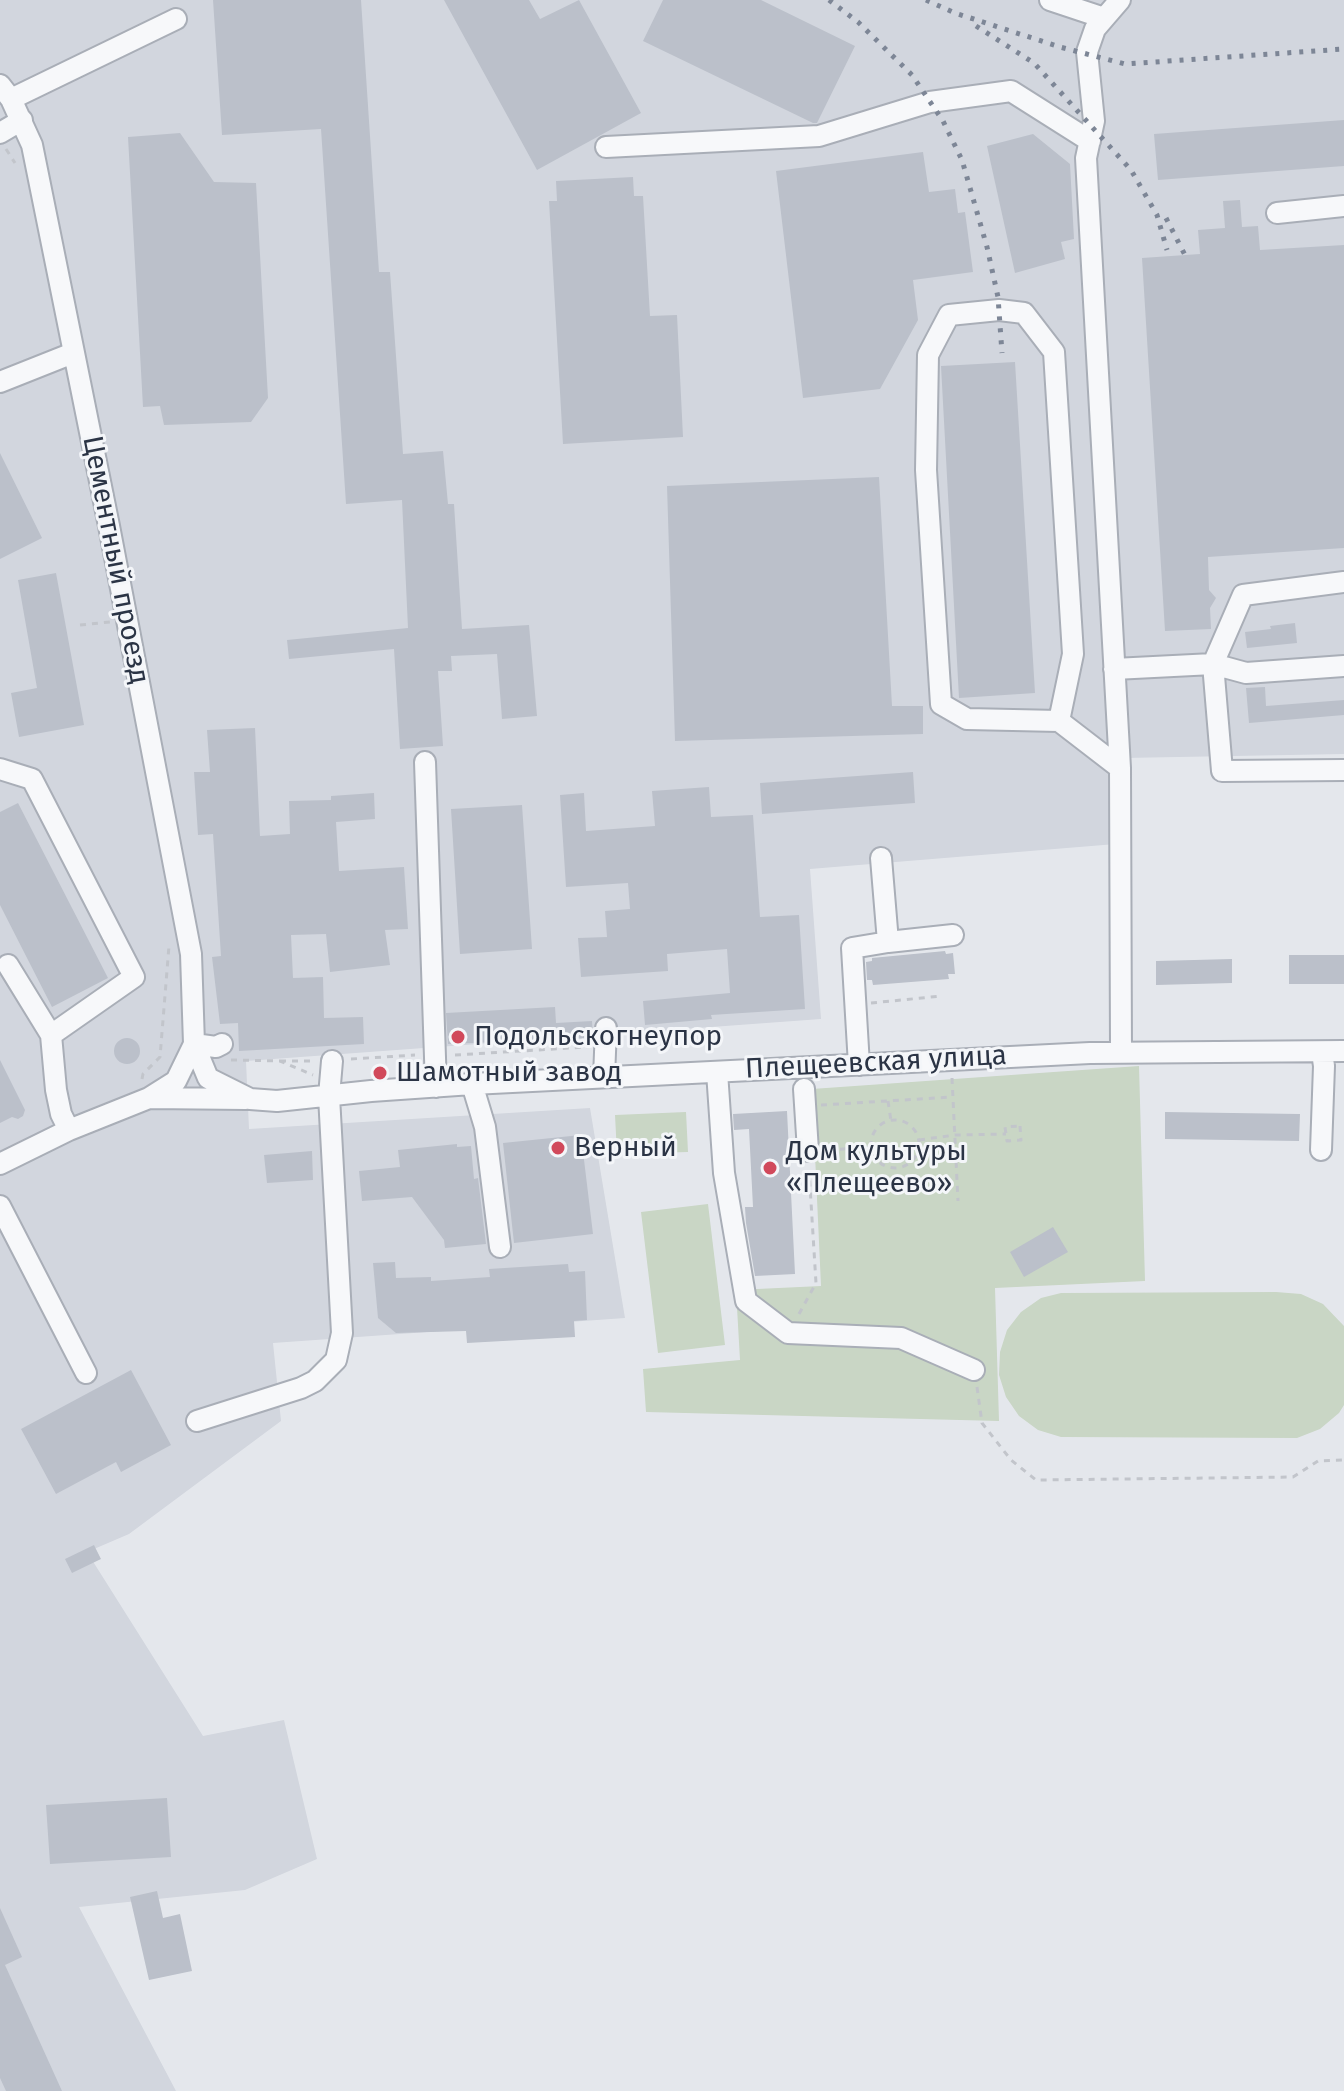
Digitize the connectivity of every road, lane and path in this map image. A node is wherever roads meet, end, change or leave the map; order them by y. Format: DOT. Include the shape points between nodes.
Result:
graph roads {
  1 [pos="1050,0"];
  2 [pos="1120,0"];
  3 [pos="1104,18"];
  4 [pos="176,19"];
  5 [pos="6,92"];
  6 [pos="22,120"];
  7 [pos="0,133"];
  8 [pos="606,147"];
  9 [pos="1088,150"];
  10 [pos="1344,206"];
  11 [pos="1277,213"];
  12 [pos="73,353"];
  13 [pos="0,382"];
  14 [pos="1344,582"];
  15 [pos="113,621"];
  16 [pos="80,625"];
  17 [pos="1213,664"];
  18 [pos="1344,666"];
  19 [pos="1114,669"];
  20 [pos="1059,721"];
  21 [pos="425,762"];
  22 [pos="1120,768"];
  23 [pos="0,769"];
  24 [pos="1344,770"];
  25 [pos="881,858"];
  26 [pos="953,935"];
  27 [pos="888,942"];
  28 [pos="8,965"];
  29 [pos="942,996"];
  30 [pos="856,1005"];
  31 [pos="51,1035"];
  32 [pos="606,1037"];
  33 [pos="194,1044"];
  34 [pos="222,1044"];
  35 [pos="1344,1051"];
  36 [pos="1121,1052"];
  37 [pos="1322,1052"];
  38 [pos="434,1057"];
  39 [pos="280,1061"];
  40 [pos="859,1065"];
  41 [pos="233,1069"];
  42 [pos="717,1072"];
  43 [pos="604,1077"];
  44 [pos="331,1079"];
  45 [pos="951,1080"];
  46 [pos="472,1084"];
  47 [pos="436,1087"];
  48 [pos="805,1097"];
  49 [pos="952,1097"];
  50 [pos="149,1098"];
  51 [pos="250,1099"];
  52 [pos="888,1101"];
  53 [pos="891,1121"];
  54 [pos="69,1130"];
  55 [pos="1006,1134"];
  56 [pos="955,1135"];
  57 [pos="919,1140"];
  58 [pos="872,1147"];
  59 [pos="1321,1150"];
  60 [pos="808,1151"];
  61 [pos="0,1164"];
  62 [pos="958,1201"];
  63 [pos="0,1206"];
  64 [pos="500,1247"];
  65 [pos="788,1333"];
  66 [pos="974,1370"];
  67 [pos="86,1373"];
  68 [pos="197,1421"];
  69 [pos="1344,1460"];
  1 -- 3 [label="street"];
  2 -- 3 [label="street"];
  3 -- 9 [label="street" via="1087,52 1094,121"];
  4 -- 5 [label="street"];
  5 -- 6 [label="street, Цементный проезд"];
  6 -- 7 [label="street"];
  6 -- 12 [label="street, Цементный проезд" via="32,145"];
  8 -- 9 [label="street" via="819,136 930,102 1011,91"];
  9 -- 19 [label="street" via="1088,238"];
  10 -- 11 [label="street"];
  12 -- 13 [label="street"];
  12 -- 33 [label="street, Цементный проезд" via="159,731 191,954"];
  14 -- 17 [label="street" via="1243,595"];
  15 -- 16 [label="path"];
  17 -- 18 [label="street" via="1246,673"];
  17 -- 19 [label="street"];
  17 -- 24 [label="street" via="1222,771"];
  19 -- 22 [label="street"];
  20 -- 20 [label="street" via="967,719 941,704 926,441 928,355 949,315 1024,313 1054,352 1073,654"];
  20 -- 22 [label="street"];
  21 -- 38 [label="street"];
  22 -- 36 [label="street"];
  23 -- 31 [label="street" via="32,779 134,977"];
  25 -- 27 [label="street"];
  26 -- 27 [label="street"];
  27 -- 30 [label="street" via="852,948"];
  28 -- 31 [label="street"];
  29 -- 30 [label="path"];
  30 -- 40 [label="street"];
  31 -- 54 [label="street" via="56,1090"];
  32 -- 38 [label="path"];
  32 -- 43 [label="street"];
  33 -- 34 [label="street"];
  33 -- 50 [label="street" via="176,1081"];
  33 -- 51 [label="street, Плещеевская улица" via="208,1078"];
  35 -- 37 [label="street, Плещеевская улица"];
  36 -- 37 [label="street, Плещеевская улица"];
  36 -- 40 [label="street, Плещеевская улица"];
  37 -- 59 [label="street"];
  38 -- 44 [label="path" via="408,1054"];
  38 -- 47 [label="street"];
  39 -- 41 [label="path" via="223,1060"];
  39 -- 44 [label="path"];
  39 -- 44 [label="path"];
  40 -- 42 [label="street, Плещеевская улица"];
  42 -- 43 [label="street, Плещеевская улица"];
  42 -- 65 [label="street" via="724,1173 746,1301"];
  43 -- 46 [label="street, Плещеевская улица"];
  44 -- 47 [label="street, Плещеевская улица"];
  44 -- 51 [label="street, Плещеевская улица" via="277,1101"];
  44 -- 68 [label="street" via="342,1333 336,1360 301,1388"];
  45 -- 49 [label="path"];
  46 -- 47 [label="street, Плещеевская улица"];
  46 -- 64 [label="street" via="485,1127"];
  48 -- 52 [label="path"];
  48 -- 60 [label="street"];
  49 -- 52 [label="path"];
  49 -- 56 [label="path"];
  50 -- 51 [label="street"];
  50 -- 54 [label="street"];
  52 -- 53 [label="path"];
  53 -- 57 [label="path" via="907,1123"];
  53 -- 58 [label="path" via="879,1127"];
  54 -- 61 [label="street"];
  55 -- 55 [label="path" via="1005,1127 1020,1126 1021,1140 1007,1141"];
  55 -- 56 [label="path"];
  56 -- 57 [label="path"];
  56 -- 62 [label="path"];
  57 -- 58 [label="path" via="914,1159 900,1167 884,1165"];
  58 -- 60 [label="path"];
  60 -- 65 [label="path" via="816,1283"];
  63 -- 67 [label="street"];
  65 -- 66 [label="street" via="901,1338"];
  66 -- 69 [label="path" via="982,1423 1011,1460 1036,1480 1293,1477 1318,1461"];
}
